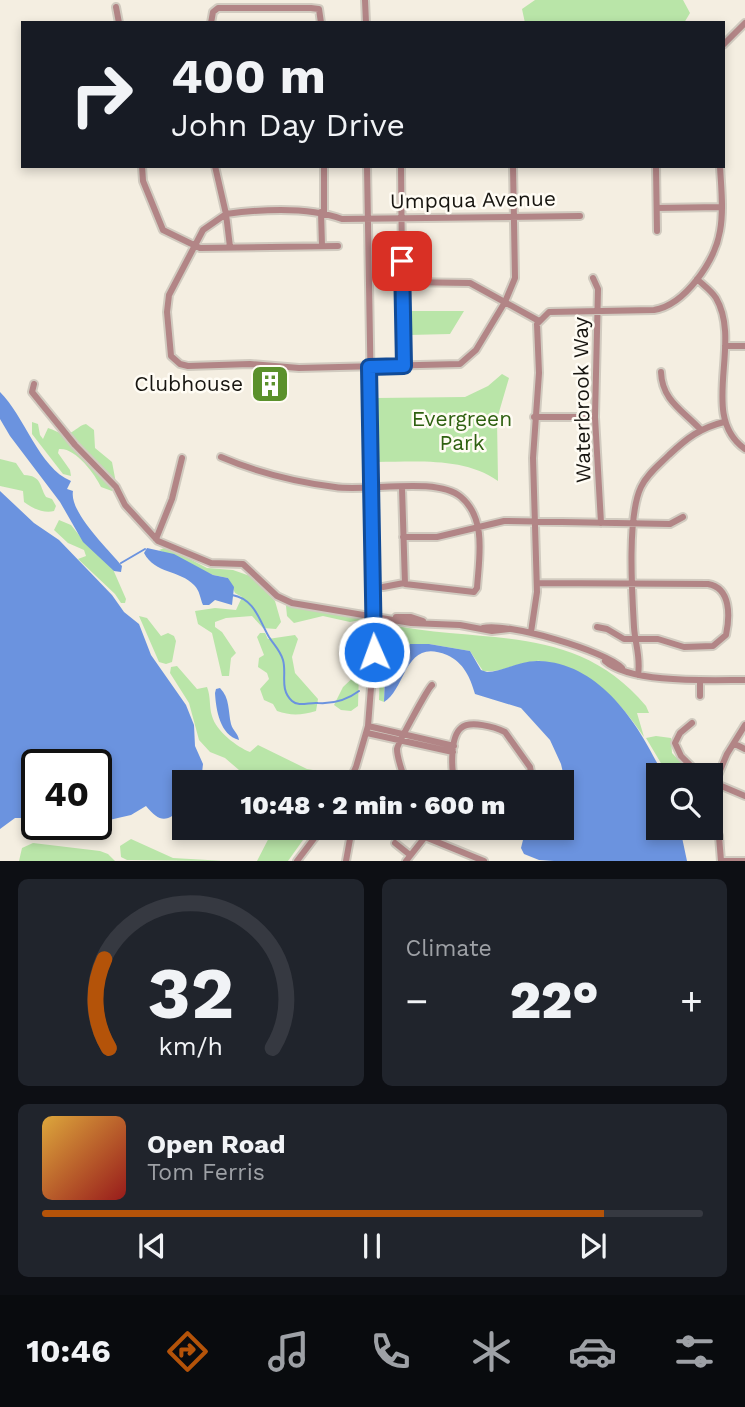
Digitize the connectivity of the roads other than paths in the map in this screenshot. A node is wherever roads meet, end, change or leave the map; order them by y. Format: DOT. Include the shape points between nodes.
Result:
graph roads {
  1 [pos="365,0"];
  2 [pos="116,7"];
  3 [pos="119,21"];
  4 [pos="211,21"];
  5 [pos="321,21"];
  6 [pos="366,21"];
  7 [pos="745,23"];
  8 [pos="725,43"];
  9 [pos="142,168"];
  10 [pos="215,168"];
  11 [pos="324,168"];
  12 [pos="367,168"];
  13 [pos="401,168"];
  14 [pos="513,168"];
  15 [pos="656,168"];
  16 [pos="720,168"];
  17 [pos="721,207"];
  18 [pos="657,208"];
  19 [pos="323,213"];
  20 [pos="226,214"];
  21 [pos="580,216"];
  22 [pos="514,217"];
  23 [pos="401,218"];
  24 [pos="367,219"];
  25 [pos="657,231"];
  26 [pos="193,246"];
  27 [pos="322,246"];
  28 [pos="338,246"];
  29 [pos="230,247"];
  30 [pos="593,278"];
  31 [pos="697,278"];
  32 [pos="403,282"];
  33 [pos="505,302"];
  34 [pos="598,310"];
  35 [pos="539,321"];
  36 [pos="725,346"];
  37 [pos="745,346"];
  38 [pos="404,366"];
  39 [pos="369,367"];
  40 [pos="661,372"];
  41 [pos="34,384"];
  42 [pos="534,417"];
  43 [pos="595,417"];
  44 [pos="724,422"];
  45 [pos="700,429"];
  46 [pos="745,449"];
  47 [pos="221,457"];
  48 [pos="182,458"];
  49 [pos="370,488"];
  50 [pos="402,488"];
  51 [pos="683,517"];
  52 [pos="535,522"];
  53 [pos="601,523"];
  54 [pos="633,524"];
  55 [pos="477,527"];
  56 [pos="403,537"];
  57 [pos="156,539"];
  58 [pos="404,583"];
  59 [pos="537,583"];
  60 [pos="634,585"];
  61 [pos="383,587"];
  62 [pos="373,615"];
  63 [pos="597,627"];
  64 [pos="531,632"];
  65 [pos="636,640"];
  66 [pos="638,675"];
  67 [pos="700,680"];
  68 [pos="742,680"];
  69 [pos="432,685"];
  70 [pos="700,696"];
  71 [pos="692,723"];
  72 [pos="745,724"];
  73 [pos="368,730"];
  74 [pos="401,738"];
  75 [pos="735,744"];
  76 [pos="454,749"];
  77 [pos="745,749"];
  78 [pos="689,763"];
  79 [pos="722,763"];
  80 [pos="353,770"];
  81 [pos="402,770"];
  82 [pos="451,770"];
  83 [pos="531,770"];
  84 [pos="723,787"];
  85 [pos="745,796"];
  86 [pos="313,840"];
  87 [pos="350,840"];
  88 [pos="423,840"];
  89 [pos="432,840"];
  90 [pos="719,840"];
  91 [pos="395,844"];
  92 [pos="464,853"];
  93 [pos="408,858"];
  94 [pos="297,861"];
  95 [pos="346,861"];
  96 [pos="461,861"];
  97 [pos="484,861"];
  98 [pos="745,861"];
  1 -- 6 [label="street"];
  2 -- 3 [label="street"];
  4 -- 5 [label="street" via="218,8 319,9"];
  7 -- 8 [label="street"];
  9 -- 26 [label="street" via="163,230"];
  10 -- 20 [label="street"];
  11 -- 19 [label="street"];
  12 -- 24 [label="street"];
  13 -- 23 [label="street"];
  14 -- 22 [label="street"];
  15 -- 18 [label="street"];
  16 -- 17 [label="street"];
  17 -- 18 [label="street"];
  17 -- 31 [label="street" via="718,239"];
  18 -- 25 [label="street"];
  19 -- 20 [label="street, Umpqua Avenue"];
  19 -- 24 [label="street, Umpqua Avenue"];
  19 -- 27 [label="street"];
  20 -- 26 [label="street" via="203,230"];
  20 -- 29 [label="street"];
  21 -- 22 [label="street, Umpqua Avenue"];
  22 -- 23 [label="street, Umpqua Avenue"];
  22 -- 33 [label="street" via="514,278"];
  23 -- 24 [label="street, Umpqua Avenue"];
  23 -- 32 [label="street"];
  24 -- 39 [label="street"];
  26 -- 29 [label="street"];
  26 -- 39 [label="street" via="169,295 167,312 171,356 180,364"];
  27 -- 28 [label="street"];
  27 -- 29 [label="street"];
  30 -- 34 [label="street, Waterbrook Way" via="598,286"];
  31 -- 34 [label="street" via="681,298 664,307"];
  31 -- 36 [label="street" via="718,303"];
  32 -- 33 [label="street" via="464,281"];
  32 -- 38 [label="street"];
  33 -- 35 [label="street"];
  33 -- 38 [label="street" via="465,361 452,366"];
  34 -- 35 [label="street" via="549,312"];
  34 -- 43 [label="street, Waterbrook Way"];
  35 -- 42 [label="street"];
  36 -- 37 [label="street"];
  36 -- 44 [label="street"];
  38 -- 39 [label="street"];
  39 -- 49 [label="street"];
  40 -- 45 [label="street" via="668,400"];
  41 -- 57 [label="street" via="32,392"];
  42 -- 43 [label="street"];
  42 -- 52 [label="street"];
  43 -- 53 [label="street, Waterbrook Way"];
  44 -- 45 [label="street"];
  44 -- 46 [label="street"];
  45 -- 54 [label="street" via="644,482"];
  47 -- 49 [label="street" via="247,468 323,485"];
  48 -- 57 [label="street"];
  49 -- 50 [label="street"];
  49 -- 62 [label="street"];
  50 -- 55 [label="street" via="435,487 455,493 469,506"];
  50 -- 56 [label="street"];
  51 -- 54 [label="street" via="670,524"];
  52 -- 53 [label="street"];
  52 -- 55 [label="street" via="501,521"];
  52 -- 59 [label="street"];
  53 -- 54 [label="street"];
  54 -- 60 [label="street"];
  55 -- 56 [label="street" via="437,537"];
  55 -- 58 [label="street" via="480,544 474,592"];
  56 -- 58 [label="street"];
  57 -- 62 [label="street" via="211,563 249,568 288,602"];
  58 -- 61 [label="street"];
  59 -- 60 [label="street"];
  59 -- 64 [label="street"];
  60 -- 65 [label="street"];
  60 -- 65 [label="street" via="711,584 724,594 727,606 726,635 713,646"];
  62 -- 64 [label="street"];
  62 -- 73 [label="street"];
  63 -- 65 [label="street" via="621,639"];
  64 -- 66 [label="street"];
  65 -- 66 [label="street"];
  66 -- 67 [label="street"];
  67 -- 68 [label="street"];
  67 -- 70 [label="street"];
  69 -- 74 [label="street"];
  71 -- 78 [label="street" via="675,743"];
  72 -- 75 [label="street"];
  73 -- 74 [label="street"];
  73 -- 80 [label="street"];
  74 -- 76 [label="street"];
  74 -- 81 [label="street" via="397,752"];
  75 -- 77 [label="street"];
  75 -- 79 [label="street"];
  76 -- 82 [label="street"];
  76 -- 83 [label="street" via="458,731 467,724 503,730"];
  84 -- 85 [label="street"];
  86 -- 94 [label="street"];
  87 -- 95 [label="street"];
  88 -- 93 [label="street"];
  89 -- 92 [label="street"];
  90 -- 98 [label="street" via="721,861"];
  91 -- 93 [label="street"];
  92 -- 96 [label="street"];
  92 -- 97 [label="street"];
}
